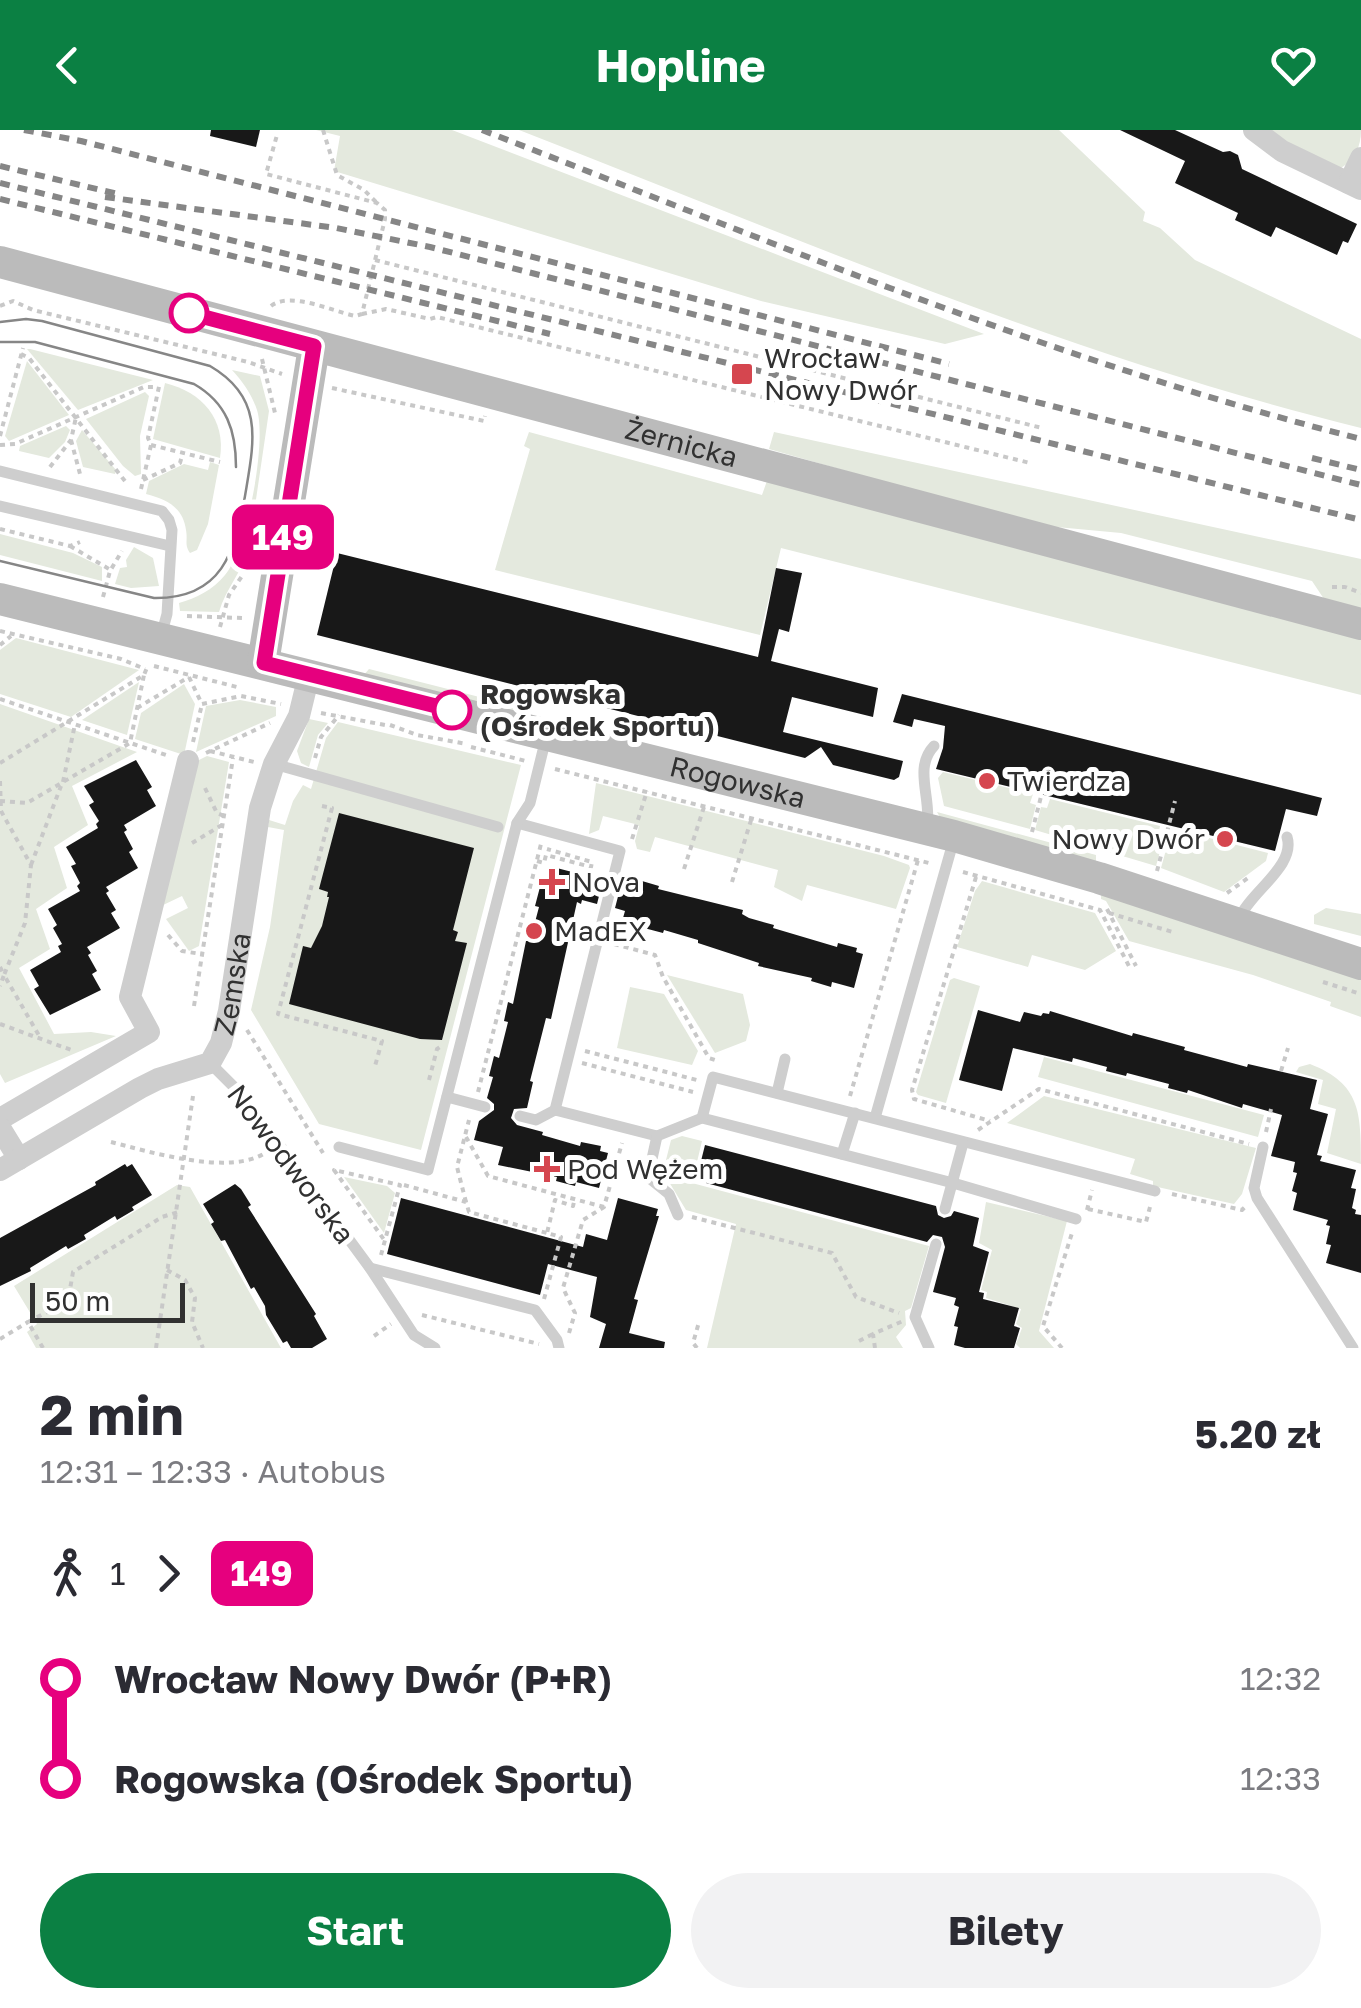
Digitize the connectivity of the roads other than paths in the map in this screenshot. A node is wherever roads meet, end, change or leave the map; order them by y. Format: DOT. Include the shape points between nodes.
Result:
graph roads {
  1 [pos="1254,130"];
  2 [pos="1361,158"];
  3 [pos="1355,186"];
  4 [pos="0,262"];
  5 [pos="314,346"];
  6 [pos="0,470"];
  7 [pos="0,506"];
  8 [pos="170,546"];
  9 [pos="0,598"];
  10 [pos="1361,624"];
  11 [pos="160,638"];
  12 [pos="264,663"];
  13 [pos="309,674"];
  14 [pos="934,746"];
  15 [pos="539,748"];
  16 [pos="199,756"];
  17 [pos="274,764"];
  18 [pos="517,823"];
  19 [pos="498,827"];
  20 [pos="1287,837"];
  21 [pos="934,848"];
  22 [pos="1238,922"];
  23 [pos="1298,941"];
  24 [pos="1361,952"];
  25 [pos="1361,964"];
  26 [pos="786,1059"];
  27 [pos="210,1063"];
  28 [pos="777,1093"];
  29 [pos="446,1096"];
  30 [pos="479,1106"];
  31 [pos="554,1110"];
  32 [pos="851,1111"];
  33 [pos="520,1116"];
  34 [pos="702,1118"];
  35 [pos="875,1118"];
  36 [pos="0,1119"];
  37 [pos="0,1128"];
  38 [pos="658,1136"];
  39 [pos="963,1142"];
  40 [pos="339,1147"];
  41 [pos="1263,1147"];
  42 [pos="842,1154"];
  43 [pos="9,1164"];
  44 [pos="952,1183"];
  45 [pos="1155,1191"];
  46 [pos="945,1209"];
  47 [pos="678,1214"];
  48 [pos="1076,1219"];
  49 [pos="936,1244"];
  50 [pos="373,1269"];
  51 [pos="431,1348"];
  52 [pos="557,1348"];
  53 [pos="929,1348"];
  54 [pos="1353,1348"];
  1 -- 3 [label="street"];
  2 -- 3 [label="street"];
  4 -- 5 [label="street, Żernicka"];
  5 -- 10 [label="street, Żernicka"];
  5 -- 12 [label="street"];
  6 -- 8 [label="lane" via="162,511 170,520"];
  7 -- 8 [label="lane"];
  8 -- 11 [label="lane"];
  9 -- 11 [label="street, Rogowska"];
  11 -- 12 [label="street, Rogowska"];
  12 -- 13 [label="street, Rogowska"];
  13 -- 15 [label="street, Rogowska"];
  13 -- 17 [label="street, Zemska" via="299,716"];
  14 -- 21 [label="lane" via="924,766"];
  15 -- 18 [label="lane" via="530,803"];
  15 -- 21 [label="street, Rogowska"];
  16 -- 36 [label="street" via="165,850 130,997 150,1032"];
  17 -- 19 [label="lane"];
  17 -- 27 [label="street, Zemska" via="260,808 229,1010"];
  18 -- 29 [label="lane"];
  18 -- 31 [label="lane" via="624,852"];
  20 -- 22 [label="lane" via="1284,862"];
  21 -- 22 [label="street, Rogowska"];
  21 -- 35 [label="lane"];
  22 -- 23 [label="street, Rogowska"];
  23 -- 24 [label="street, Rogowska"];
  23 -- 25 [label="street, Rogowska"];
  26 -- 28 [label="lane"];
  27 -- 43 [label="street, Zemska" via="158,1079"];
  27 -- 50 [label="lane, Nowodworska" via="245,1098"];
  28 -- 32 [label="lane"];
  28 -- 34 [label="lane" via="712,1078"];
  29 -- 30 [label="lane"];
  29 -- 40 [label="lane" via="428,1170"];
  31 -- 33 [label="lane" via="536,1120"];
  31 -- 38 [label="lane"];
  32 -- 35 [label="lane"];
  32 -- 42 [label="lane"];
  34 -- 38 [label="lane"];
  34 -- 42 [label="lane"];
  35 -- 39 [label="lane"];
  37 -- 43 [label="street"];
  38 -- 47 [label="lane" via="648,1177 669,1194"];
  39 -- 44 [label="lane"];
  39 -- 45 [label="lane"];
  41 -- 54 [label="lane" via="1257,1198"];
  42 -- 44 [label="lane"];
  44 -- 46 [label="lane"];
  44 -- 48 [label="lane"];
  49 -- 53 [label="lane" via="915,1317"];
  50 -- 51 [label="lane, Nowodworska" via="414,1334"];
  50 -- 52 [label="lane, Nowodworska" via="534,1310"];
}
